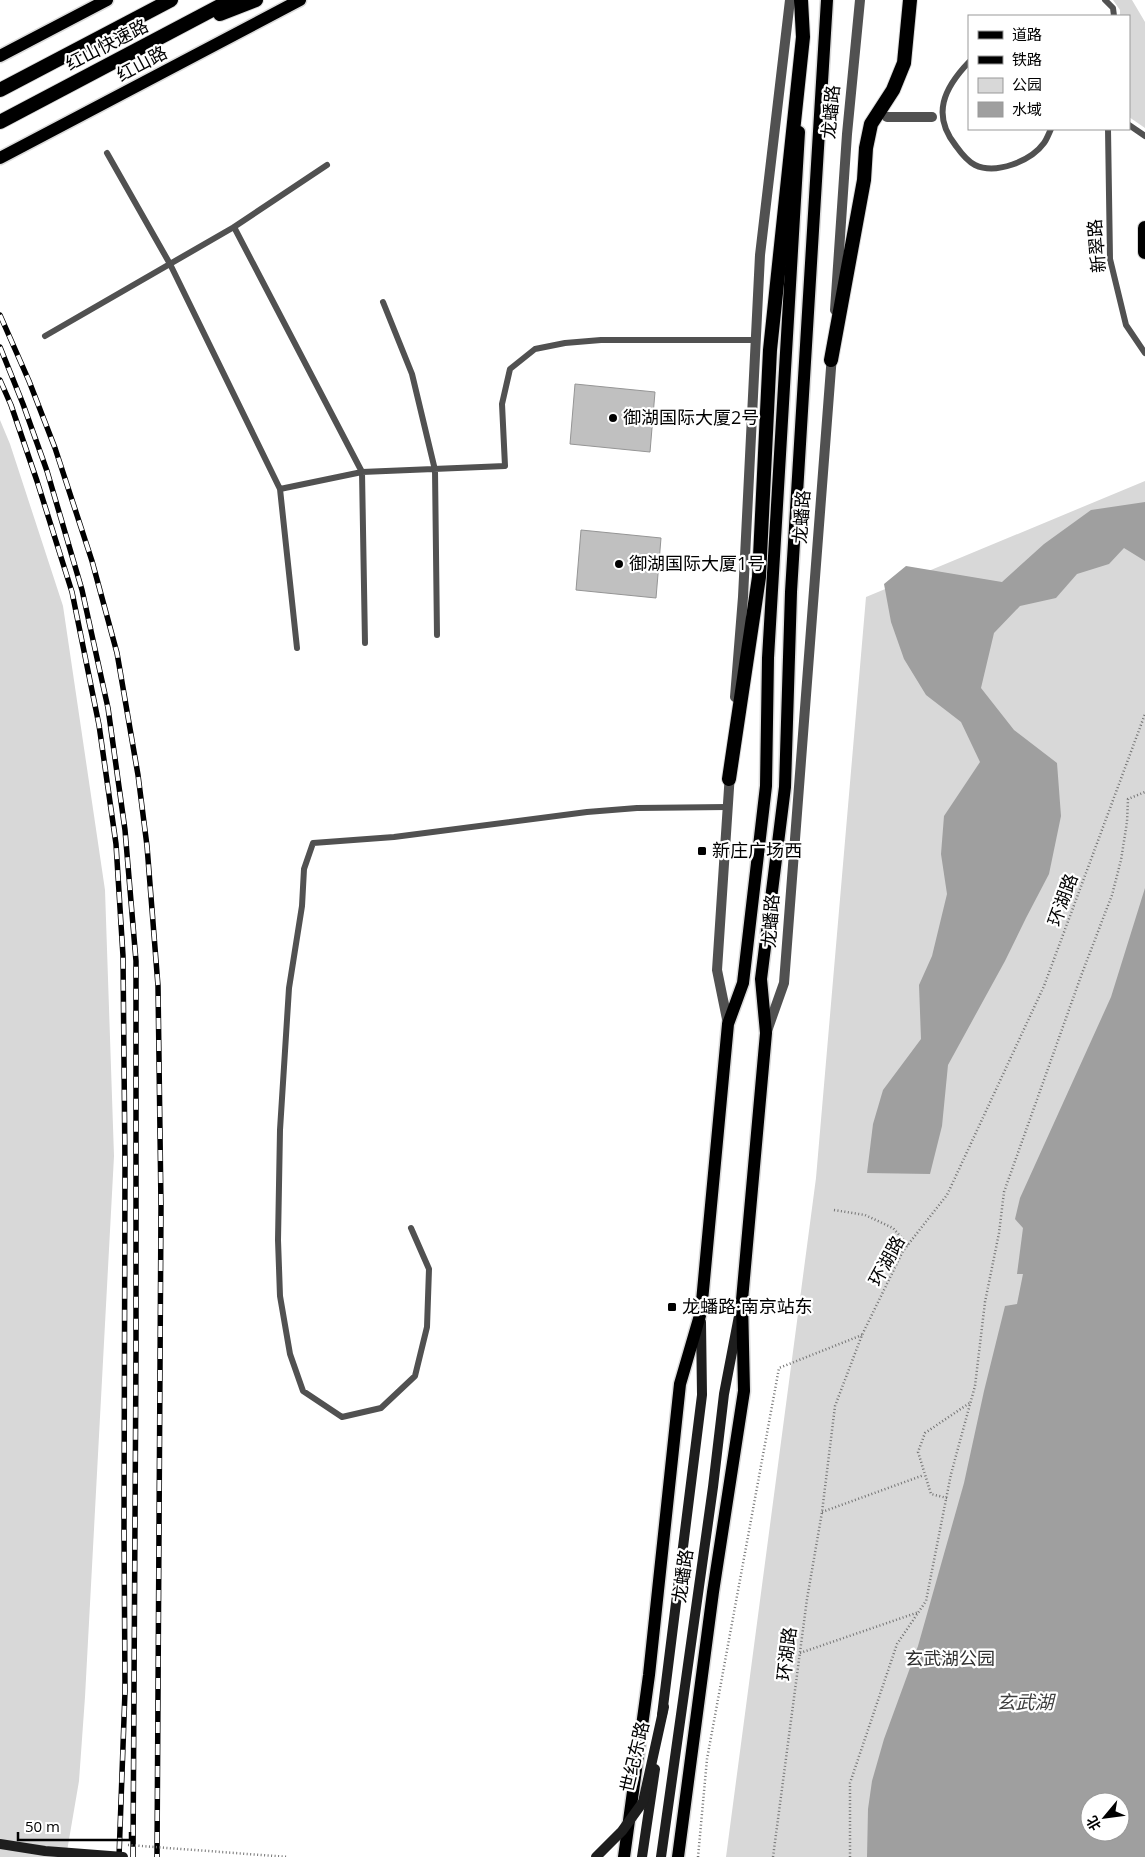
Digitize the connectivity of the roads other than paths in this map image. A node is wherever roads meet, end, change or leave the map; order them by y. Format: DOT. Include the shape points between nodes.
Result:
graph roads {
  1 [pos="107,0"];
  2 [pos="231,0"];
  3 [pos="256,0"];
  4 [pos="300,0"];
  5 [pos="790,0"];
  6 [pos="801,0"];
  7 [pos="807,0"];
  8 [pos="827,0"];
  9 [pos="860,0"];
  10 [pos="910,0"];
  11 [pos="1105,0"];
  12 [pos="166,2"];
  13 [pos="1114,15"];
  14 [pos="168,35"];
  15 [pos="0,56"];
  16 [pos="968,63"];
  17 [pos="0,90"];
  18 [pos="887,117"];
  19 [pos="932,117"];
  20 [pos="0,122"];
  21 [pos="1130,126"];
  22 [pos="1050,130"];
  23 [pos="1108,130"];
  24 [pos="1145,136"];
  25 [pos="107,153"];
  26 [pos="0,158"];
  27 [pos="327,165"];
  28 [pos="234,227"];
  29 [pos="1145,228"];
  30 [pos="1145,252"];
  31 [pos="170,264"];
  32 [pos="383,302"];
  33 [pos="45,336"];
  34 [pos="756,340"];
  35 [pos="1145,353"];
  36 [pos="831,360"];
  37 [pos="435,470"];
  38 [pos="362,472"];
  39 [pos="280,489"];
  40 [pos="437,636"];
  41 [pos="365,643"];
  42 [pos="297,648"];
  43 [pos="729,779"];
  44 [pos="727,807"];
  45 [pos="728,1024"];
  46 [pos="766,1033"];
  47 [pos="411,1228"];
  48 [pos="742,1300"];
  49 [pos="701,1312"];
  50 [pos="664,1707"];
  51 [pos="0,1844"];
  52 [pos="123,1857"];
  53 [pos="596,1857"];
  54 [pos="624,1857"];
  55 [pos="642,1857"];
  56 [pos="661,1857"];
  57 [pos="678,1857"];
  1 -- 15 [label="main road"];
  2 -- 14 [label="highway, 红山快速路"];
  3 -- 14 [label="highway"];
  4 -- 26 [label="main road, 红山路"];
  5 -- 34 [label="street, 龙蟠路" via="760,254"];
  6 -- 43 [label="highway" via="803,36 770,350 759,577"];
  7 -- 45 [label="main road, 龙蟠路" via="768,658 766,786 743,983"];
  8 -- 46 [label="main road, 龙蟠路" via="790,592 785,787 761,979"];
  9 -- 36 [label="street, 龙蟠路"];
  10 -- 36 [label="highway" via="904,63 893,90 871,124"];
  11 -- 13 [label="lane" via="1113,8"];
  12 -- 17 [label="highway, 红山快速路"];
  14 -- 20 [label="highway, 红山快速路"];
  16 -- 22 [label="lane" via="950,86 942,107 949,137 974,165 987,168 1018,162 1044,143"];
  18 -- 19 [label="street"];
  21 -- 24 [label="lane"];
  23 -- 35 [label="lane, 新翠路" via="1110,259 1126,326"];
  25 -- 31 [label="lane"];
  27 -- 28 [label="lane"];
  28 -- 31 [label="lane"];
  28 -- 38 [label="lane"];
  29 -- 30 [label="highway"];
  31 -- 33 [label="lane"];
  31 -- 39 [label="lane"];
  32 -- 37 [label="lane" via="412,374"];
  34 -- 37 [label="lane" via="601,340 536,349 510,369 502,404 506,466"];
  34 -- 43 [label="street, 龙蟠路" via="743,597"];
  36 -- 46 [label="street, 龙蟠路" via="784,983"];
  37 -- 38 [label="lane"];
  37 -- 40 [label="lane"];
  38 -- 39 [label="lane"];
  38 -- 41 [label="lane"];
  39 -- 42 [label="lane"];
  43 -- 44 [label="street, 龙蟠路"];
  44 -- 45 [label="street, 龙蟠路" via="717,970"];
  44 -- 47 [label="lane" via="637,808 394,837 313,843 304,868 302,906 289,988 280,1130 280,1296 290,1354 303,1391 342,1417 381,1408 415,1376 427,1327 429,1269"];
  45 -- 49 [label="main road, 龙蟠路"];
  46 -- 48 [label="main road, 龙蟠路"];
  48 -- 56 [label="main road, 龙蟠路" via="724,1394"];
  48 -- 57 [label="main road, 龙蟠路" via="744,1391 713,1592"];
  49 -- 50 [label="main road, 龙蟠路" via="702,1395"];
  49 -- 54 [label="main road, 龙蟠路" via="680,1384 650,1675"];
  50 -- 53 [label="main road, 世纪东路, bridge" via="642,1802 622,1831"];
  50 -- 55 [label="main road, 龙蟠路, bridge"];
  51 -- 52 [label="main road, bridge"];
}
